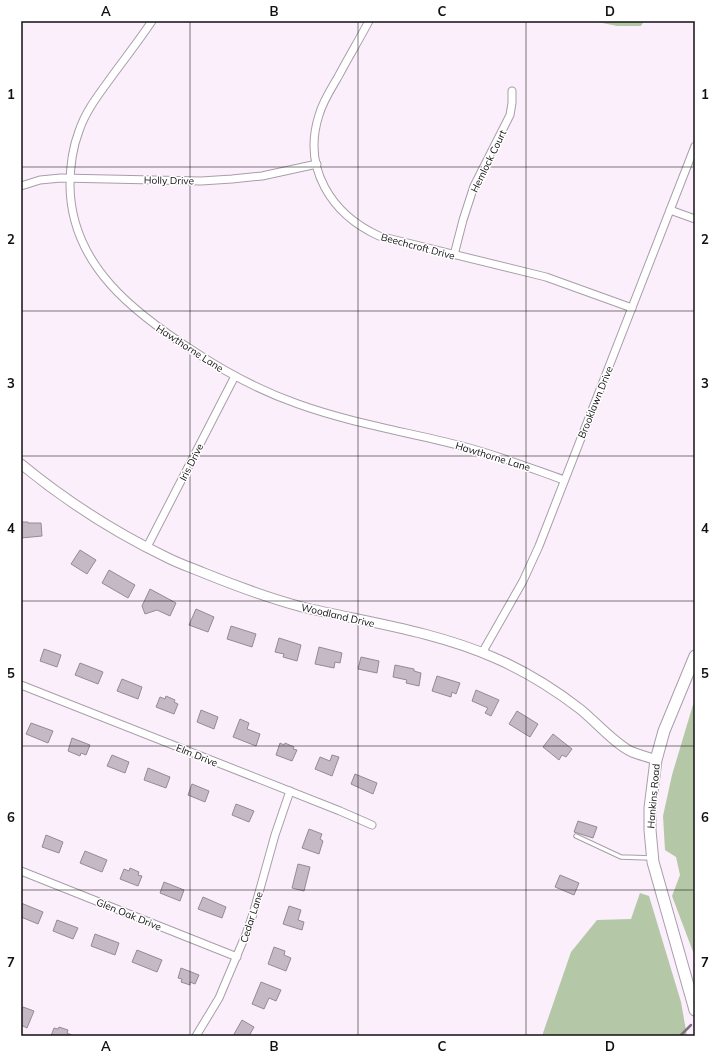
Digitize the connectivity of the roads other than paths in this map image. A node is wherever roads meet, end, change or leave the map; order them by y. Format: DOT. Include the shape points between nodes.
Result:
graph roads {
  1 [pos="152,21"];
  2 [pos="369,21"];
  3 [pos="512,91"];
  4 [pos="695,146"];
  5 [pos="316,164"];
  6 [pos="70,178"];
  7 [pos="21,186"];
  8 [pos="670,210"];
  9 [pos="695,219"];
  10 [pos="454,255"];
  11 [pos="632,308"];
  12 [pos="235,376"];
  13 [pos="21,466"];
  14 [pos="564,480"];
  15 [pos="147,547"];
  16 [pos="482,652"];
  17 [pos="695,656"];
  18 [pos="21,685"];
  19 [pos="656,760"];
  20 [pos="290,792"];
  21 [pos="372,825"];
  22 [pos="576,836"];
  23 [pos="653,858"];
  24 [pos="21,871"];
  25 [pos="237,957"];
  26 [pos="695,1010"];
  27 [pos="196,1036"];
  1 -- 6 [label="street, Hawthorne Lane" via="84,119 75,145"];
  2 -- 5 [label="street, Beechcroft Drive" via="323,103 315,130"];
  3 -- 10 [label="street, Hemlock Court" via="510,115 474,186"];
  4 -- 8 [label="street, Brooklawn Drive"];
  5 -- 6 [label="street, Holly Drive" via="232,180"];
  5 -- 10 [label="street, Beechcroft Drive" via="323,184 334,203 355,223 379,236"];
  6 -- 7 [label="street, Holly Drive" via="40,180"];
  6 -- 12 [label="street, Hawthorne Lane" via="72,209 81,240 102,276 160,329"];
  8 -- 9 [label="street"];
  8 -- 11 [label="street, Brooklawn Drive"];
  10 -- 11 [label="street, Beechcroft Drive" via="546,277"];
  11 -- 14 [label="street, Brooklawn Drive"];
  12 -- 14 [label="street, Hawthorne Lane" via="267,392 326,414 481,451"];
  12 -- 15 [label="street, Iris Drive"];
  13 -- 15 [label="street, Woodland Drive" via="90,514"];
  14 -- 16 [label="street, Brooklawn Drive" via="522,581"];
  15 -- 16 [label="street, Woodland Drive" via="169,559 285,602 430,635"];
  16 -- 19 [label="street, Woodland Drive" via="518,669 560,694 631,752"];
  17 -- 19 [label="main road, Hankins Road" via="664,731"];
  18 -- 20 [label="street, Elm Drive"];
  19 -- 23 [label="main road, Hankins Road" via="650,808"];
  20 -- 21 [label="street, Elm Drive"];
  20 -- 25 [label="street, Cedar Lane" via="274,835 253,914"];
  22 -- 23 [label="lane" via="621,857"];
  23 -- 26 [label="main road, Hankins Road"];
  24 -- 25 [label="street, Glen Oak Drive"];
  25 -- 27 [label="street, Cedar Lane" via="219,998"];
}
